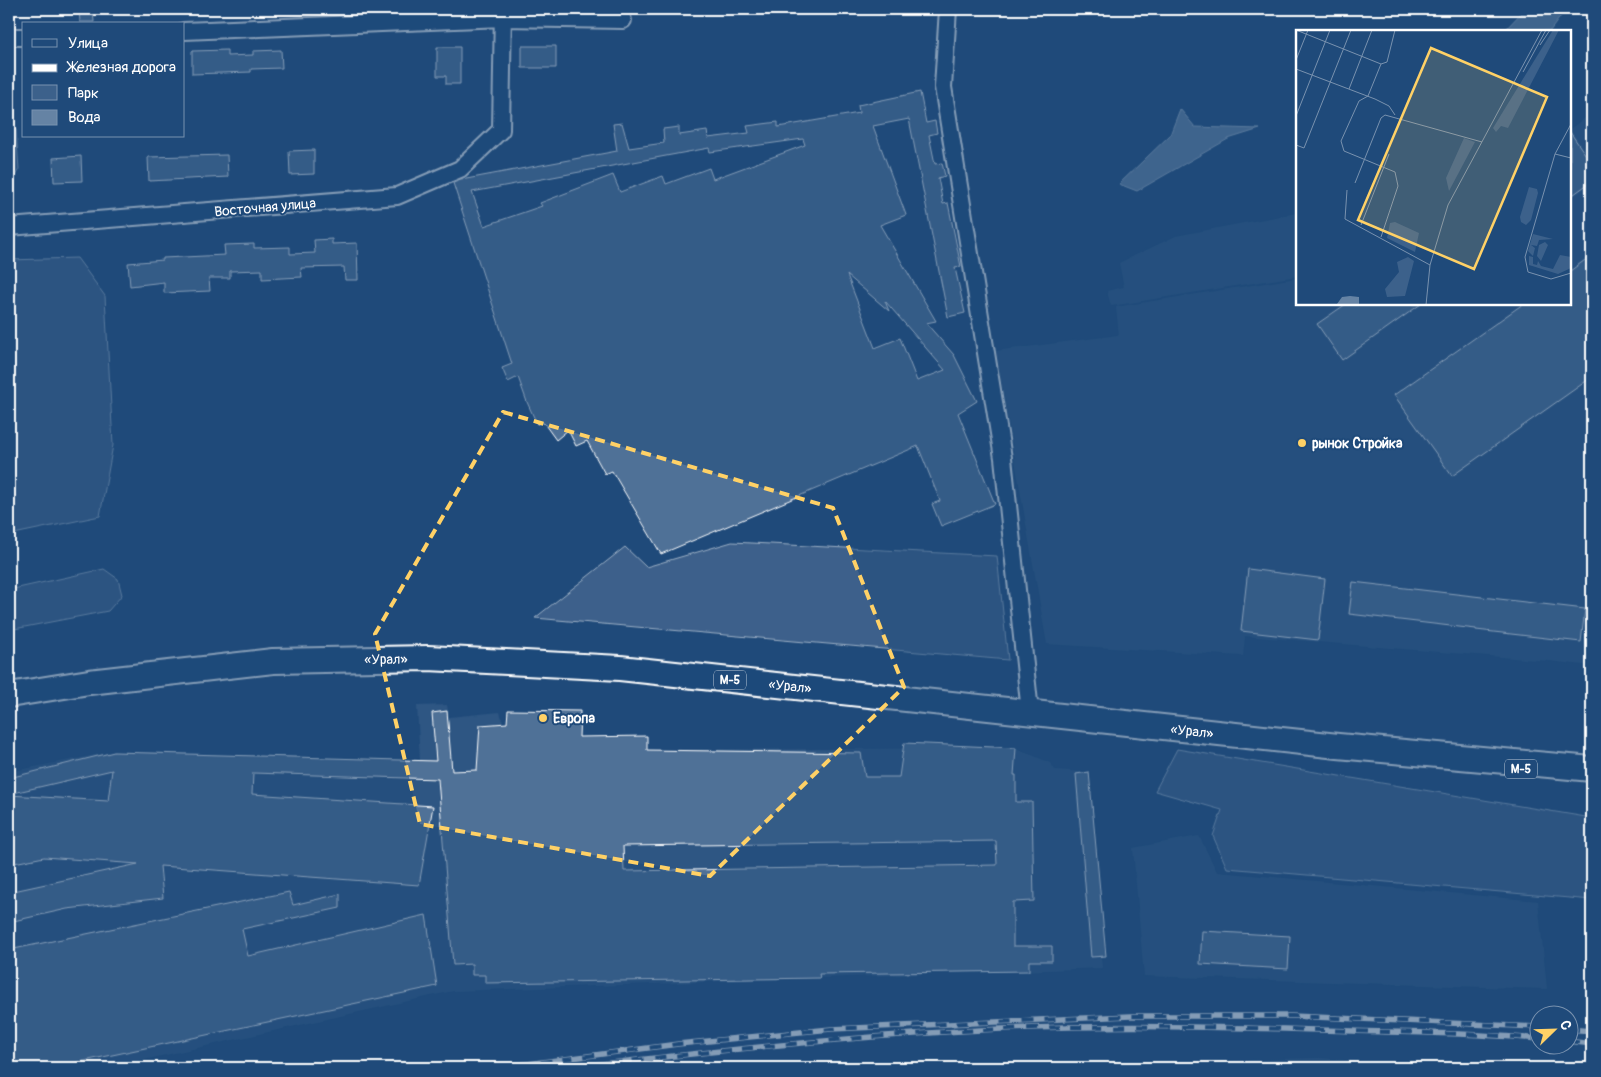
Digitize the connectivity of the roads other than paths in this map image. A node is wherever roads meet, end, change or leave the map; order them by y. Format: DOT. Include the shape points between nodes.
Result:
graph roads {
  1 [pos="948,9"];
  2 [pos="503,14"];
  3 [pos="622,20"];
  4 [pos="185,31"];
  5 [pos="22,37"];
  6 [pos="9,38"];
  7 [pos="9,227"];
  8 [pos="9,695"];
  9 [pos="1030,712"];
  10 [pos="1450,756"];
  11 [pos="1592,769"];
  12 [pos="1592,782"];
  1 -- 9 [label="street" via="944,87 1003,458"];
  2 -- 3 [label="street"];
  2 -- 4 [label="street"];
  2 -- 7 [label="street, Восточная улица" via="501,130 460,169 397,196"];
  5 -- 6 [label="street"];
  8 -- 9 [label="highway, «Урал» / М-5" via="89,682 272,661 422,658 620,668"];
  9 -- 10 [label="highway, «Урал» / М-5"];
  10 -- 11 [label="highway, «Урал» / М-5"];
  10 -- 12 [label="highway, «Урал» / М-5"];
}
